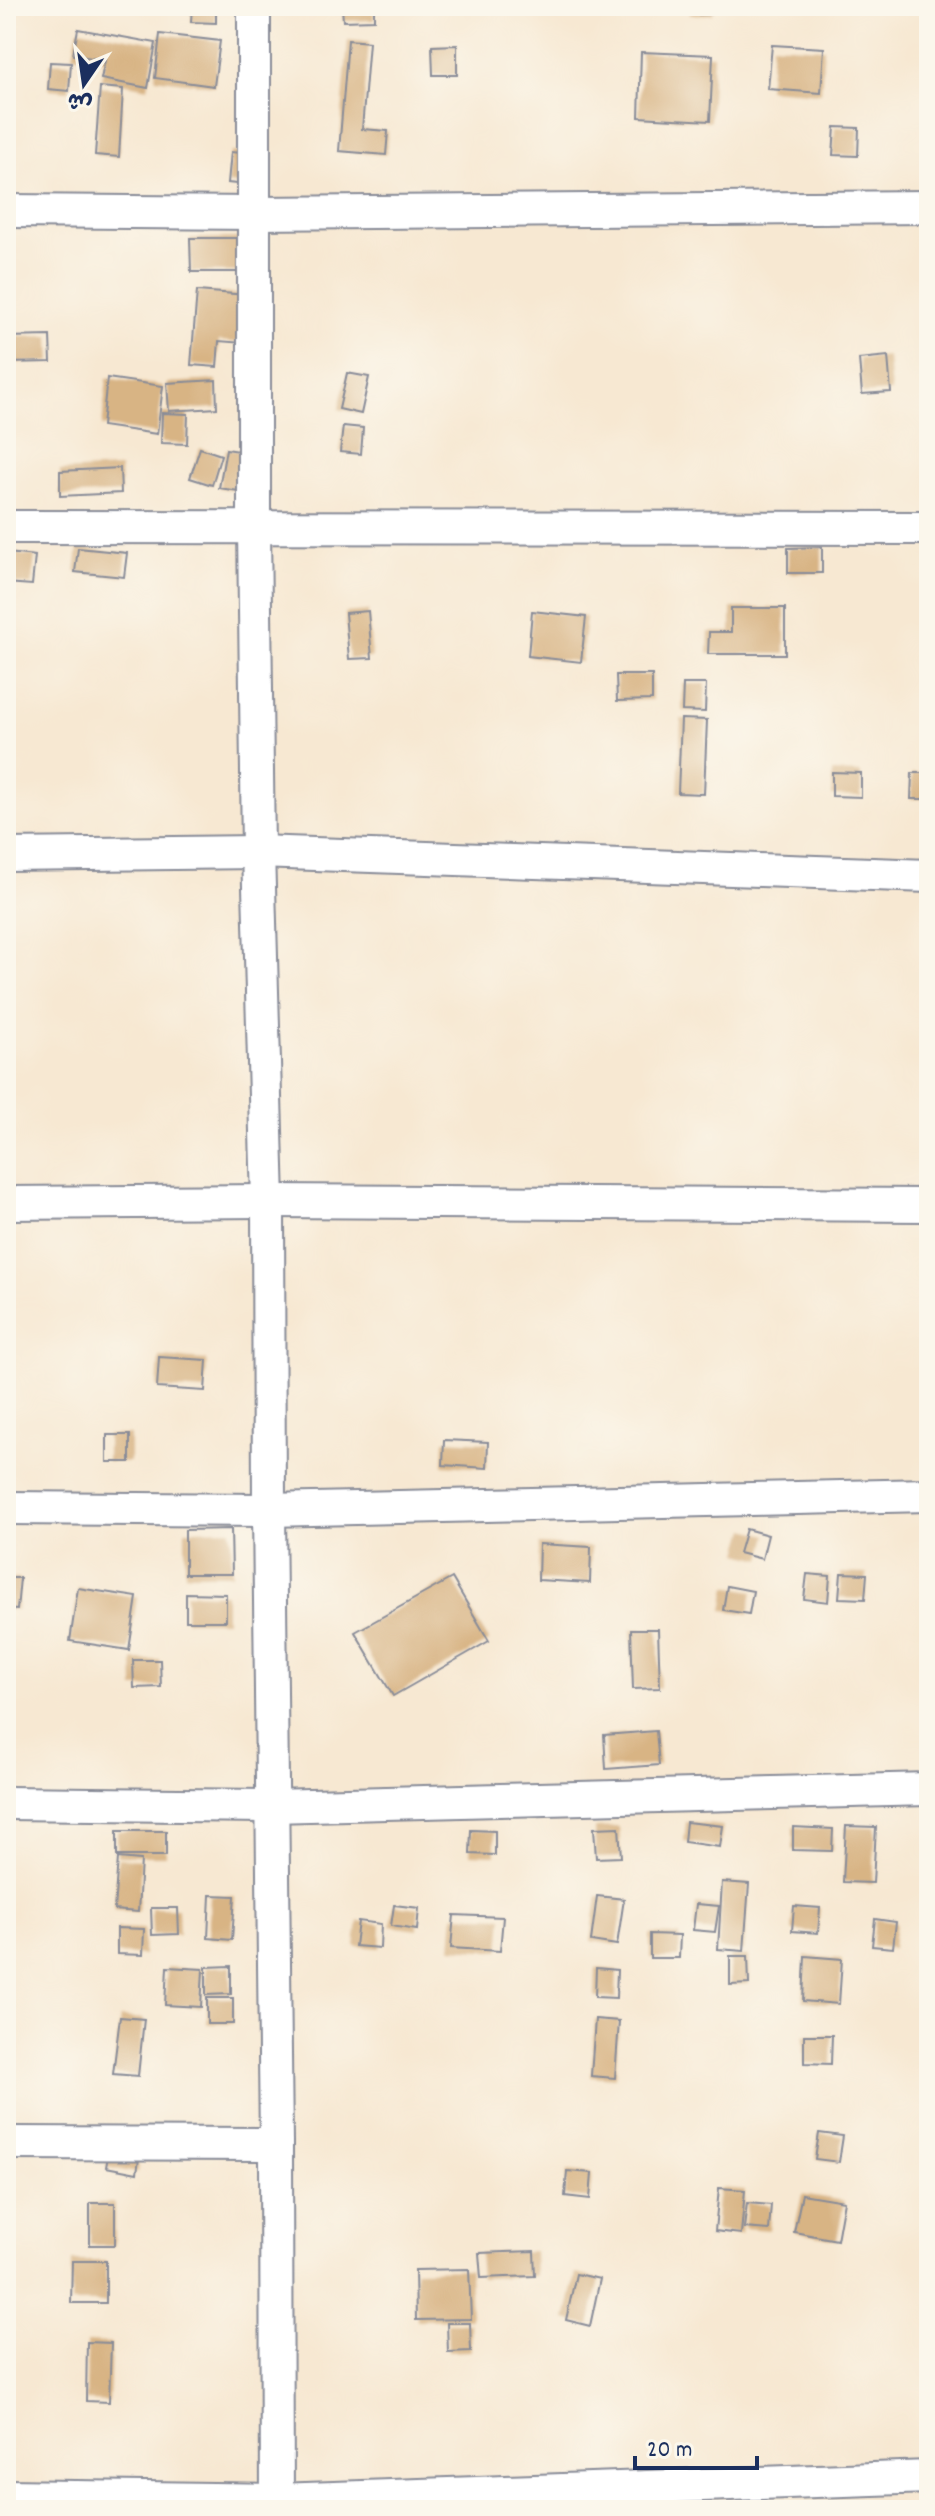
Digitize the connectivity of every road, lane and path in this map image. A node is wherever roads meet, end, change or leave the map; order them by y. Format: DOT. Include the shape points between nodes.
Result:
graph roads {
  1 [pos="254,6"];
  2 [pos="929,207"];
  3 [pos="6,211"];
  4 [pos="256,213"];
  5 [pos="6,527"];
  6 [pos="929,528"];
  7 [pos="254,529"];
  8 [pos="258,852"];
  9 [pos="6,855"];
  10 [pos="929,876"];
  11 [pos="268,1201"];
  12 [pos="6,1203"];
  13 [pos="929,1205"];
  14 [pos="929,1495"];
  15 [pos="6,1508"];
  16 [pos="269,1510"];
  17 [pos="929,1789"];
  18 [pos="6,1803"];
  19 [pos="272,1806"];
  20 [pos="6,2143"];
  21 [pos="276,2144"];
  22 [pos="929,2477"];
  23 [pos="6,2496"];
  24 [pos="277,2505"];
  1 -- 4 [label="street"];
  2 -- 4 [label="street"];
  3 -- 4 [label="street"];
  4 -- 7 [label="street"];
  5 -- 7 [label="street"];
  6 -- 7 [label="street"];
  7 -- 8 [label="street"];
  8 -- 9 [label="street"];
  8 -- 10 [label="street"];
  8 -- 11 [label="street"];
  11 -- 12 [label="street"];
  11 -- 13 [label="street"];
  11 -- 16 [label="street"];
  14 -- 16 [label="street"];
  15 -- 16 [label="street"];
  16 -- 19 [label="street"];
  17 -- 19 [label="street"];
  18 -- 19 [label="street"];
  19 -- 21 [label="street"];
  20 -- 21 [label="street"];
  21 -- 24 [label="street"];
  22 -- 24 [label="street"];
  23 -- 24 [label="street"];
}
